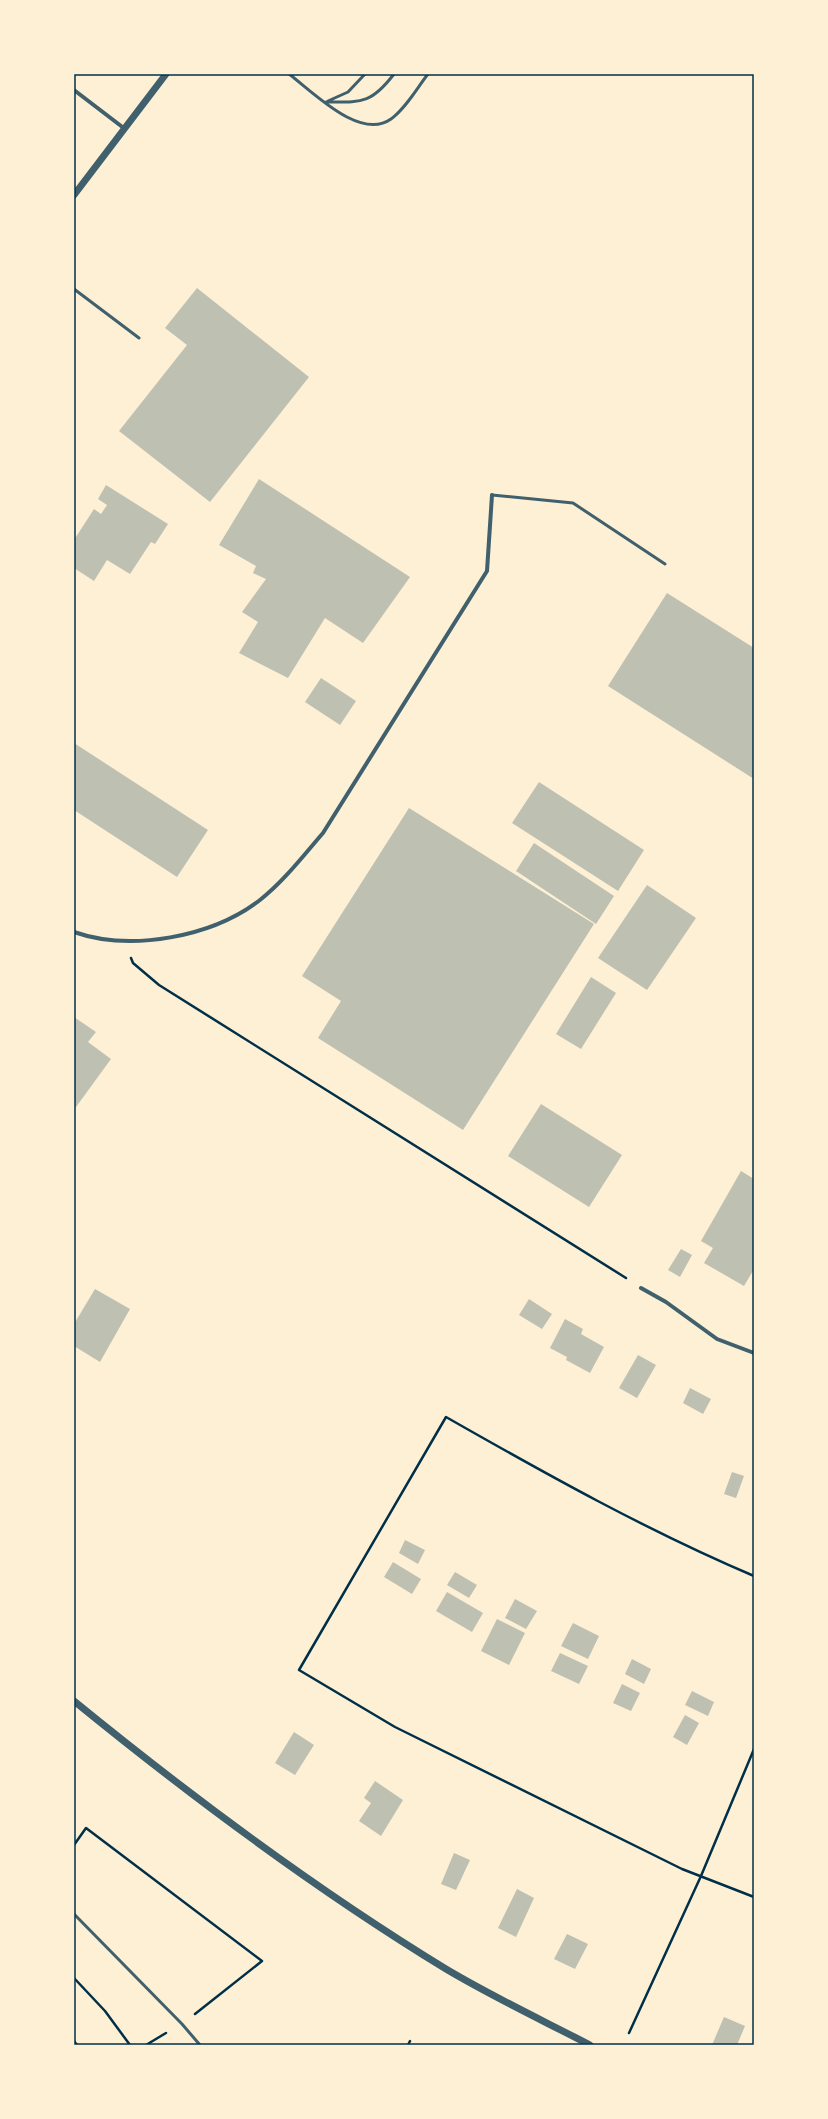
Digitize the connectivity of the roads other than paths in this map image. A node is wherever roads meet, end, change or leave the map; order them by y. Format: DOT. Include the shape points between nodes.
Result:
graph roads {
  1 [pos="166,74"];
  2 [pos="289,74"];
  3 [pos="365,74"];
  4 [pos="394,74"];
  5 [pos="428,74"];
  6 [pos="74,90"];
  7 [pos="326,102"];
  8 [pos="125,129"];
  9 [pos="74,195"];
  10 [pos="74,289"];
  11 [pos="139,338"];
  12 [pos="492,495"];
  13 [pos="665,564"];
  14 [pos="74,932"];
  15 [pos="642,1288"];
  16 [pos="754,1353"];
  17 [pos="74,1701"];
  18 [pos="74,1914"];
  19 [pos="200,2045"];
  20 [pos="590,2045"];
  1 -- 8 [label="street"];
  2 -- 7 [label="lane"];
  3 -- 7 [label="lane" via="348,92"];
  4 -- 7 [label="lane" via="382,89 369,99 357,102"];
  5 -- 7 [label="lane" via="391,119 372,126 357,123"];
  6 -- 8 [label="street"];
  8 -- 9 [label="street"];
  10 -- 11 [label="lane"];
  12 -- 13 [label="lane" via="573,504"];
  12 -- 14 [label="street" via="487,571 323,833 293,869 260,900 225,920 189,934 124,942 88,937"];
  15 -- 16 [label="street" via="717,1339"];
  17 -- 20 [label="street" via="162,1773 319,1887 447,1970"];
  18 -- 19 [label="lane"];
}
